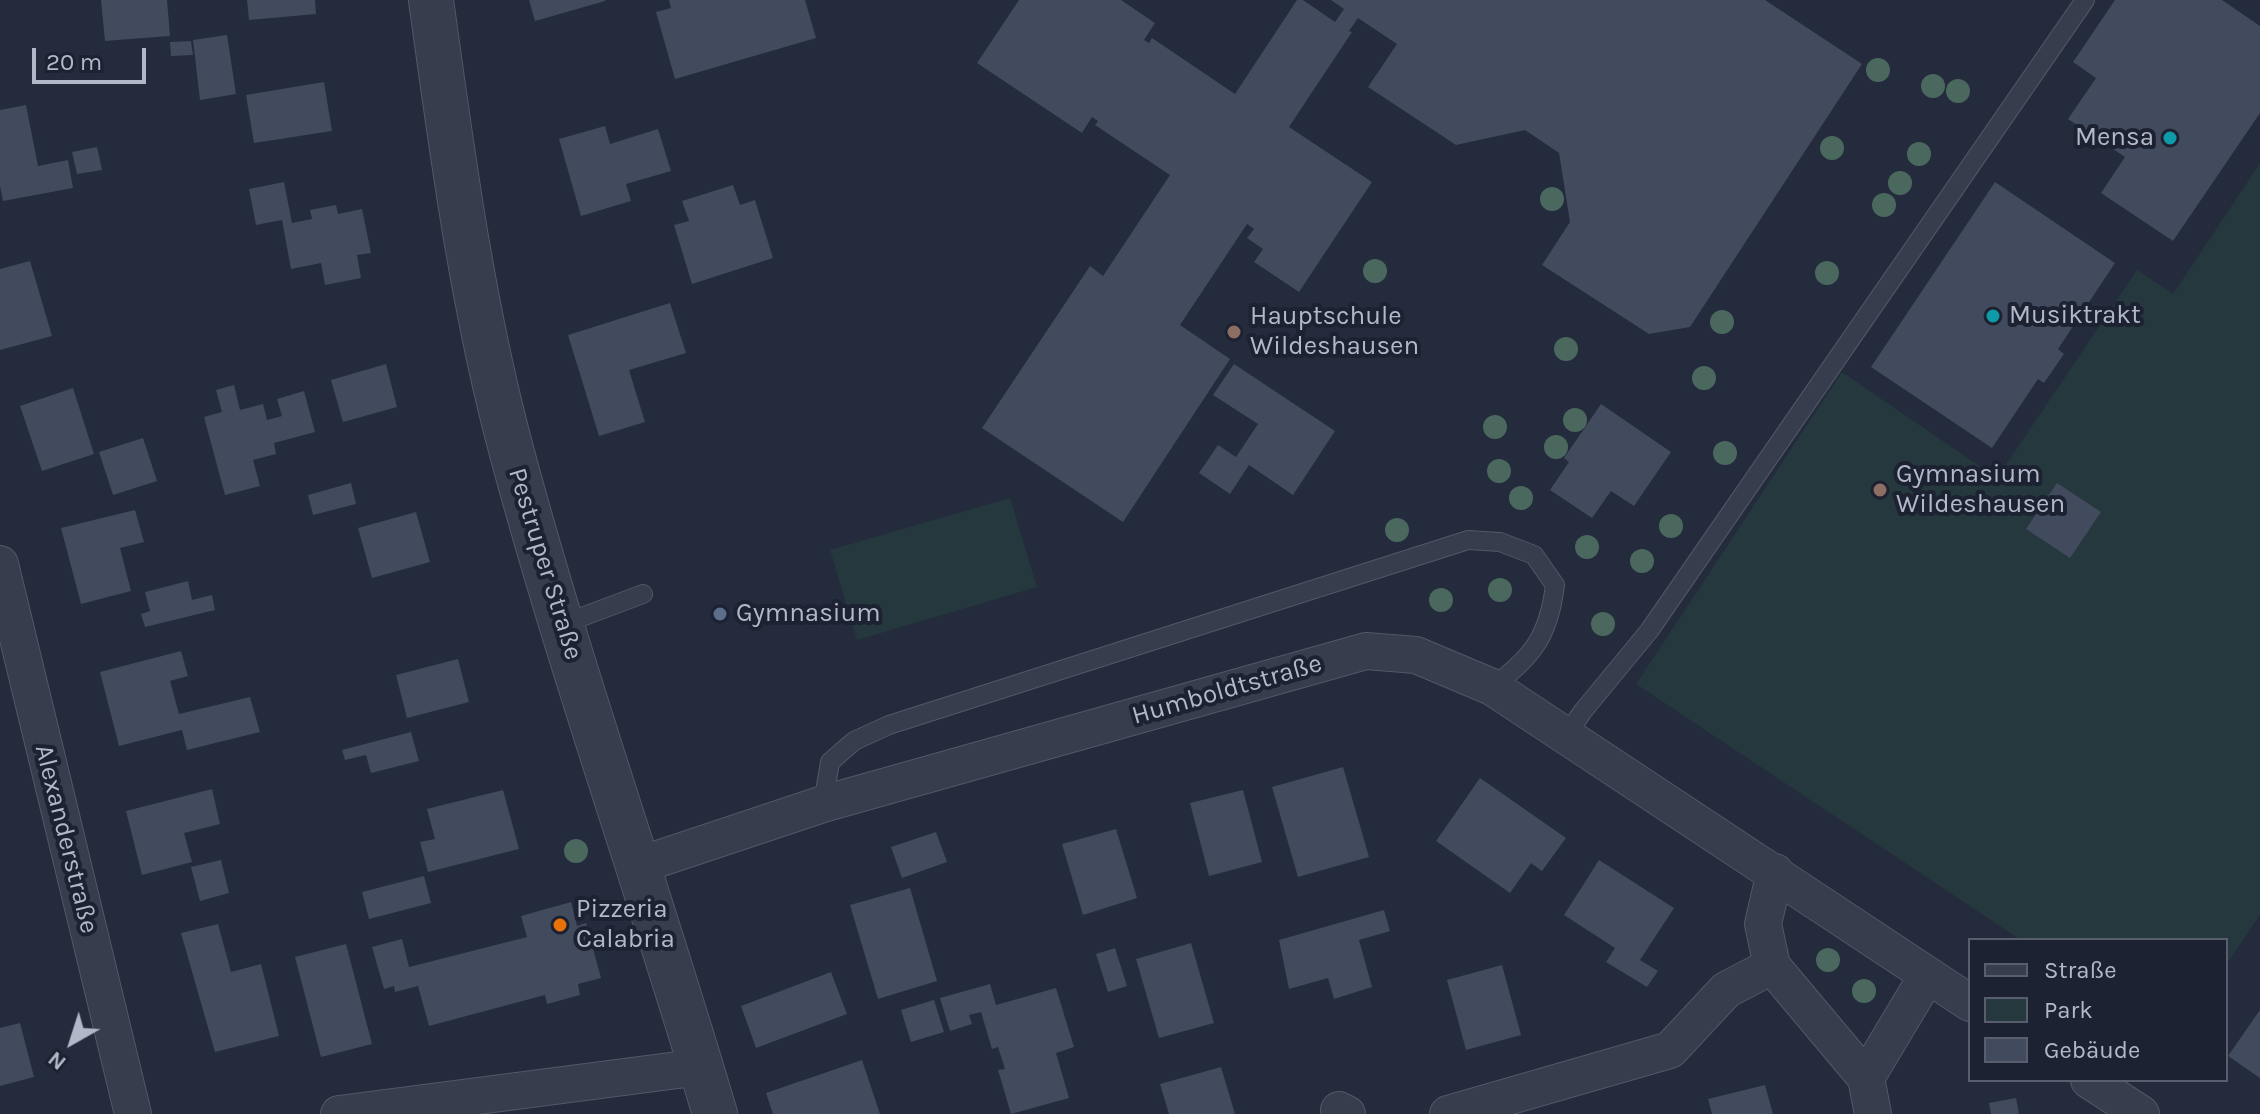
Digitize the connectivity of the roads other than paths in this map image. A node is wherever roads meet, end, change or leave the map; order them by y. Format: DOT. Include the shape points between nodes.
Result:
graph roads {
  1 [pos="431,0"];
  2 [pos="2085,0"];
  3 [pos="0,564"];
  4 [pos="643,594"];
  5 [pos="563,624"];
  6 [pos="1492,687"];
  7 [pos="1565,737"];
  8 [pos="823,804"];
  9 [pos="637,866"];
  10 [pos="1775,872"];
  11 [pos="1772,966"];
  12 [pos="1927,976"];
  13 [pos="1968,1002"];
  14 [pos="701,1067"];
  15 [pos="1866,1078"];
  16 [pos="2092,1082"];
  17 [pos="133,1114"];
  18 [pos="339,1114"];
  19 [pos="715,1114"];
  20 [pos="1448,1114"];
  21 [pos="1873,1114"];
  22 [pos="2141,1114"];
  1 -- 5 [label="street, Pestruper Straße" via="460,207 490,352 512,451"];
  2 -- 7 [label="lane" via="1658,618"];
  3 -- 17 [label="street, Alexanderstraße"];
  4 -- 5 [label="lane"];
  5 -- 9 [label="street, Pestruper Straße"];
  6 -- 7 [label="street, Humboldtstraße"];
  6 -- 8 [label="street, Humboldtstraße" via="1416,655 1366,651"];
  6 -- 8 [label="lane" via="1515,670 1543,636 1555,585 1534,555 1500,542 1468,540 889,725 854,741 830,762"];
  7 -- 10 [label="street, Humboldtstraße"];
  8 -- 9 [label="street, Humboldtstraße"];
  9 -- 14 [label="street, Pestruper Straße"];
  10 -- 11 [label="street" via="1763,924"];
  10 -- 12 [label="street, Humboldtstraße"];
  11 -- 15 [label="street"];
  11 -- 20 [label="street" via="1726,990 1670,1050"];
  12 -- 13 [label="street, Humboldtstraße"];
  12 -- 15 [label="street"];
  14 -- 18 [label="street"];
  14 -- 19 [label="street, Pestruper Straße"];
  15 -- 21 [label="street"];
  16 -- 22 [label="street"];
}
